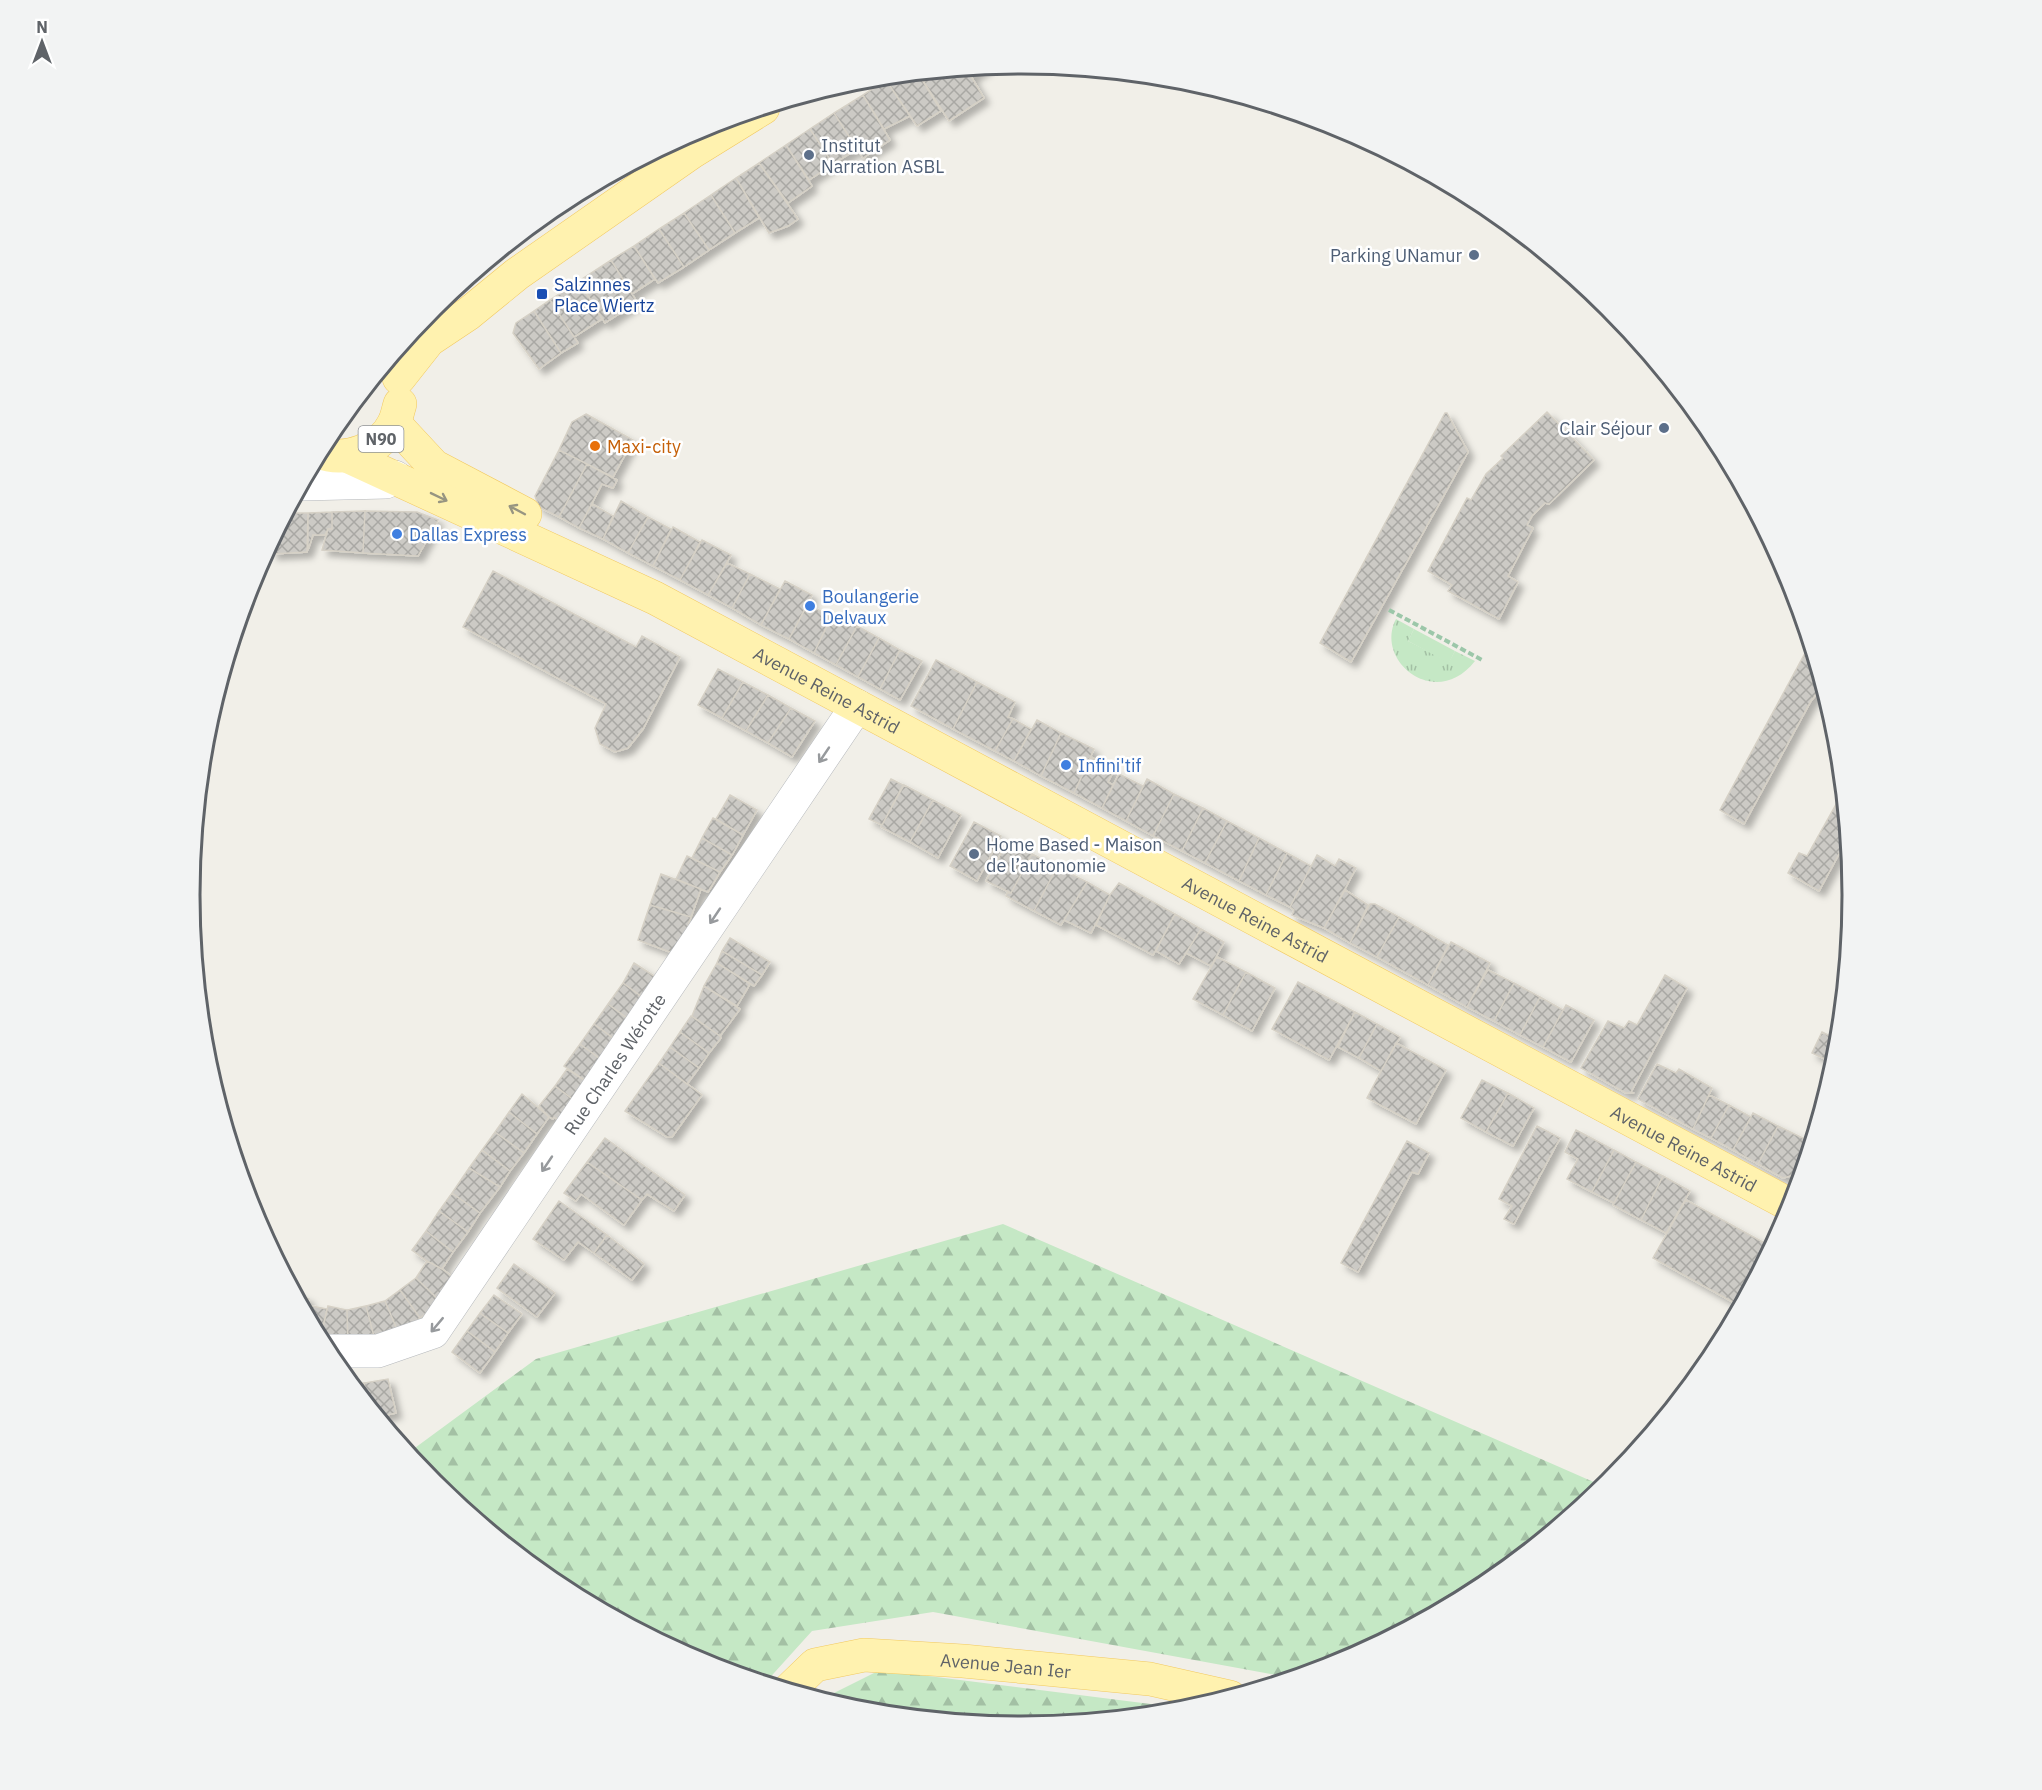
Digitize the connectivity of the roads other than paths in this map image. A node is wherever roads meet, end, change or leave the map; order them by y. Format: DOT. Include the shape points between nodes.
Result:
graph roads {
  1 [pos="691,143"];
  2 [pos="517,274"];
  3 [pos="448,306"];
  4 [pos="394,369"];
  5 [pos="394,423"];
  6 [pos="333,454"];
  7 [pos="395,477"];
  8 [pos="310,484"];
  9 [pos="655,598"];
  10 [pos="857,706"];
  11 [pos="1783,1201"];
  12 [pos="338,1351"];
  13 [pos="794,1685"];
  14 [pos="1214,1693"];
  1 -- 2 [label="main road, N90"];
  2 -- 3 [label="main road, N90"];
  2 -- 4 [label="main road, N90"];
  4 -- 5 [label="main road, N90" via="401,399"];
  5 -- 6 [label="main road, N90" via="381,440 363,452"];
  9 -- 5 [label="main road, Avenue Reine Astrid, one-way" via="524,514 434,466"];
  6 -- 7 [label="main road, Avenue Reine Astrid"];
  7 -- 8 [label="street" via="386,482"];
  7 -- 9 [label="main road, Avenue Reine Astrid, one-way"];
  9 -- 10 [label="main road, Avenue Reine Astrid"];
  10 -- 11 [label="main road, Avenue Reine Astrid"];
  10 -- 12 [label="street, Rue Charles Wérotte, one-way" via="433,1332 378,1351"];
  13 -- 14 [label="main road, Avenue Jean Ier" via="815,1665 864,1655 963,1660 1150,1679"];
}
